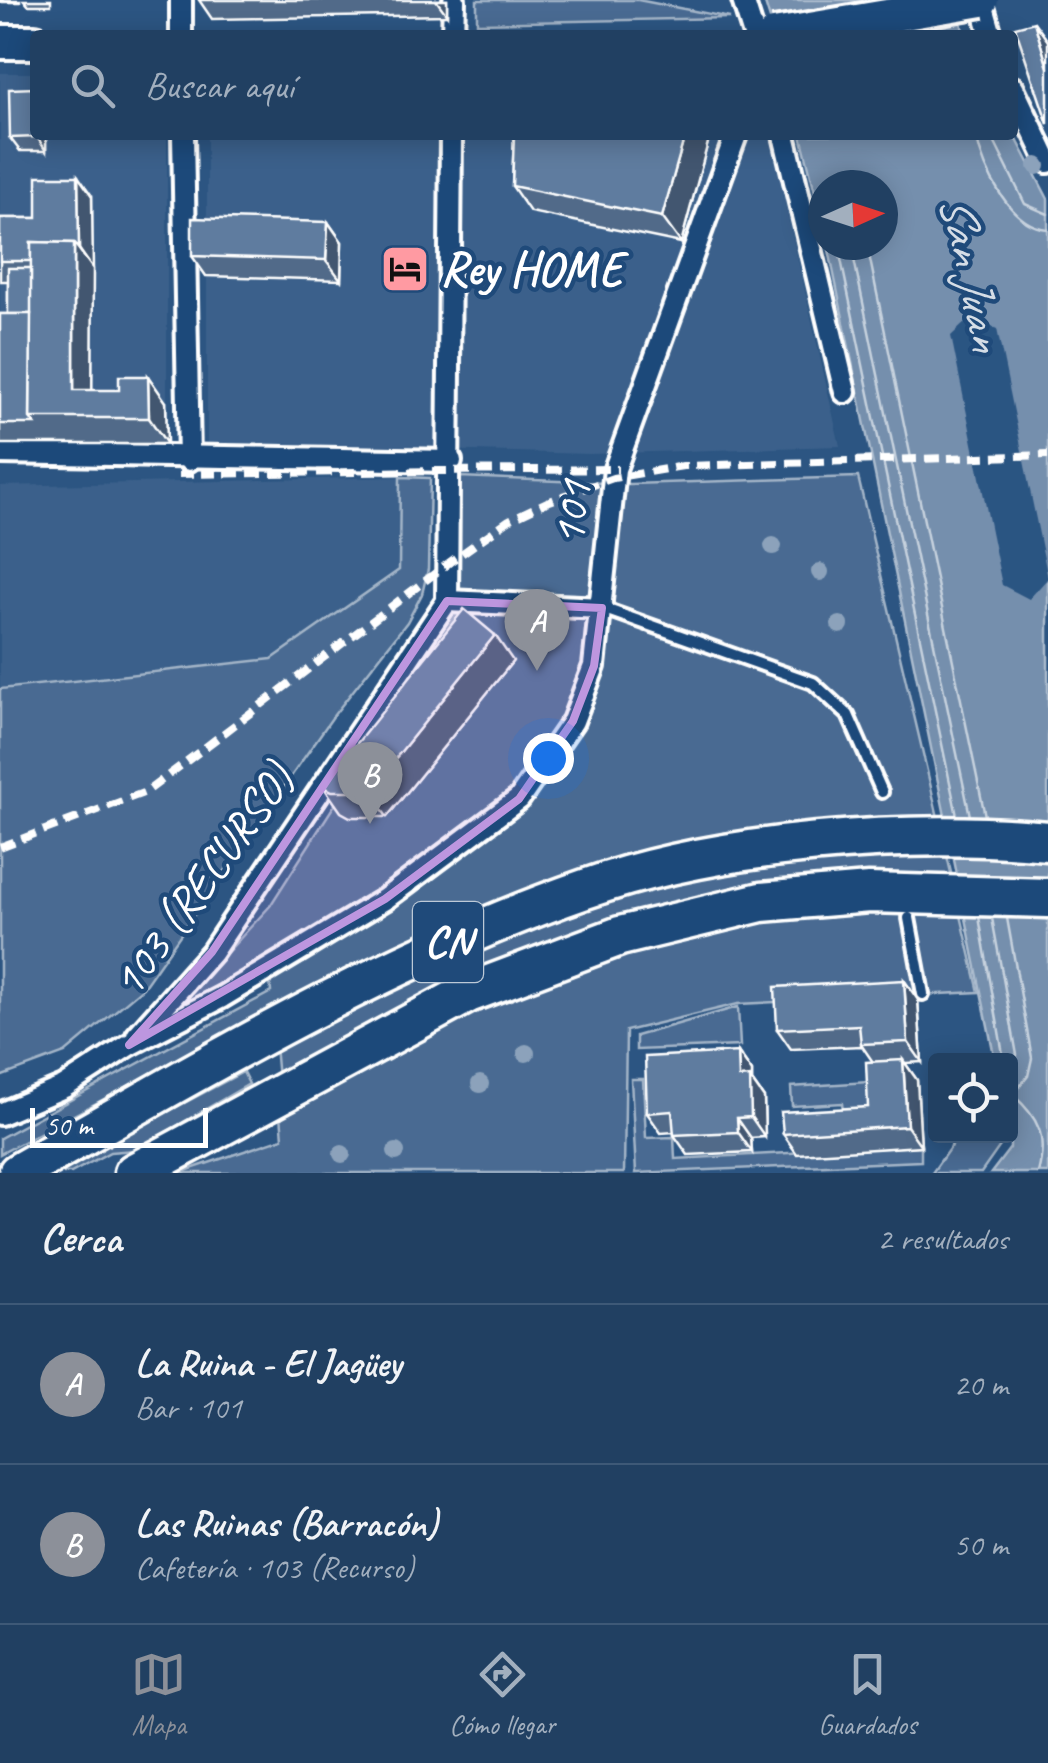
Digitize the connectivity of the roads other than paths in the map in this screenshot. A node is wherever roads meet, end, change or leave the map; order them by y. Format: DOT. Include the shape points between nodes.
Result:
graph roads {
  1 [pos="180,0"];
  2 [pos="454,0"];
  3 [pos="742,0"];
  4 [pos="981,0"];
  5 [pos="181,30"];
  6 [pos="453,30"];
  7 [pos="752,30"];
  8 [pos="804,30"];
  9 [pos="989,30"];
  10 [pos="0,42"];
  11 [pos="30,42"];
  12 [pos="1018,99"];
  13 [pos="183,140"];
  14 [pos="451,140"];
  15 [pos="734,140"];
  16 [pos="785,140"];
  17 [pos="1048,162"];
  18 [pos="846,392"];
  19 [pos="0,453"];
  20 [pos="189,460"];
  21 [pos="451,461"];
  22 [pos="446,600"];
  23 [pos="602,608"];
  24 [pos="882,792"];
  25 [pos="1048,841"];
  26 [pos="1048,898"];
  27 [pos="922,905"];
  28 [pos="923,994"];
  29 [pos="129,1044"];
  30 [pos="0,1114"];
  31 [pos="18,1173"];
  32 [pos="134,1173"];
  1 -- 5 [label="street"];
  2 -- 6 [label="street"];
  3 -- 7 [label="street"];
  4 -- 8 [label="main road, bridge"];
  4 -- 9 [label="street"];
  10 -- 11 [label="main road"];
  12 -- 17 [label="street"];
  13 -- 20 [label="street"];
  14 -- 21 [label="street"];
  15 -- 23 [label="street, 101" via="615,469"];
  16 -- 18 [label="street"];
  19 -- 20 [label="street"];
  20 -- 21 [label="street"];
  21 -- 22 [label="street"];
  22 -- 23 [label="street"];
  22 -- 29 [label="street, 103 (RECURSO)" via="212,952"];
  23 -- 24 [label="lane" via="812,684 848,714"];
  23 -- 29 [label="street, 101" via="594,666 573,722 519,799 385,899"];
  25 -- 31 [label="highway, CN" via="922,836 756,851 586,888 414,956"];
  26 -- 27 [label="highway, CN"];
  27 -- 28 [label="lane"];
  27 -- 32 [label="highway, CN" via="760,902 620,936 468,993"];
  29 -- 30 [label="street" via="64,1087"];
}
